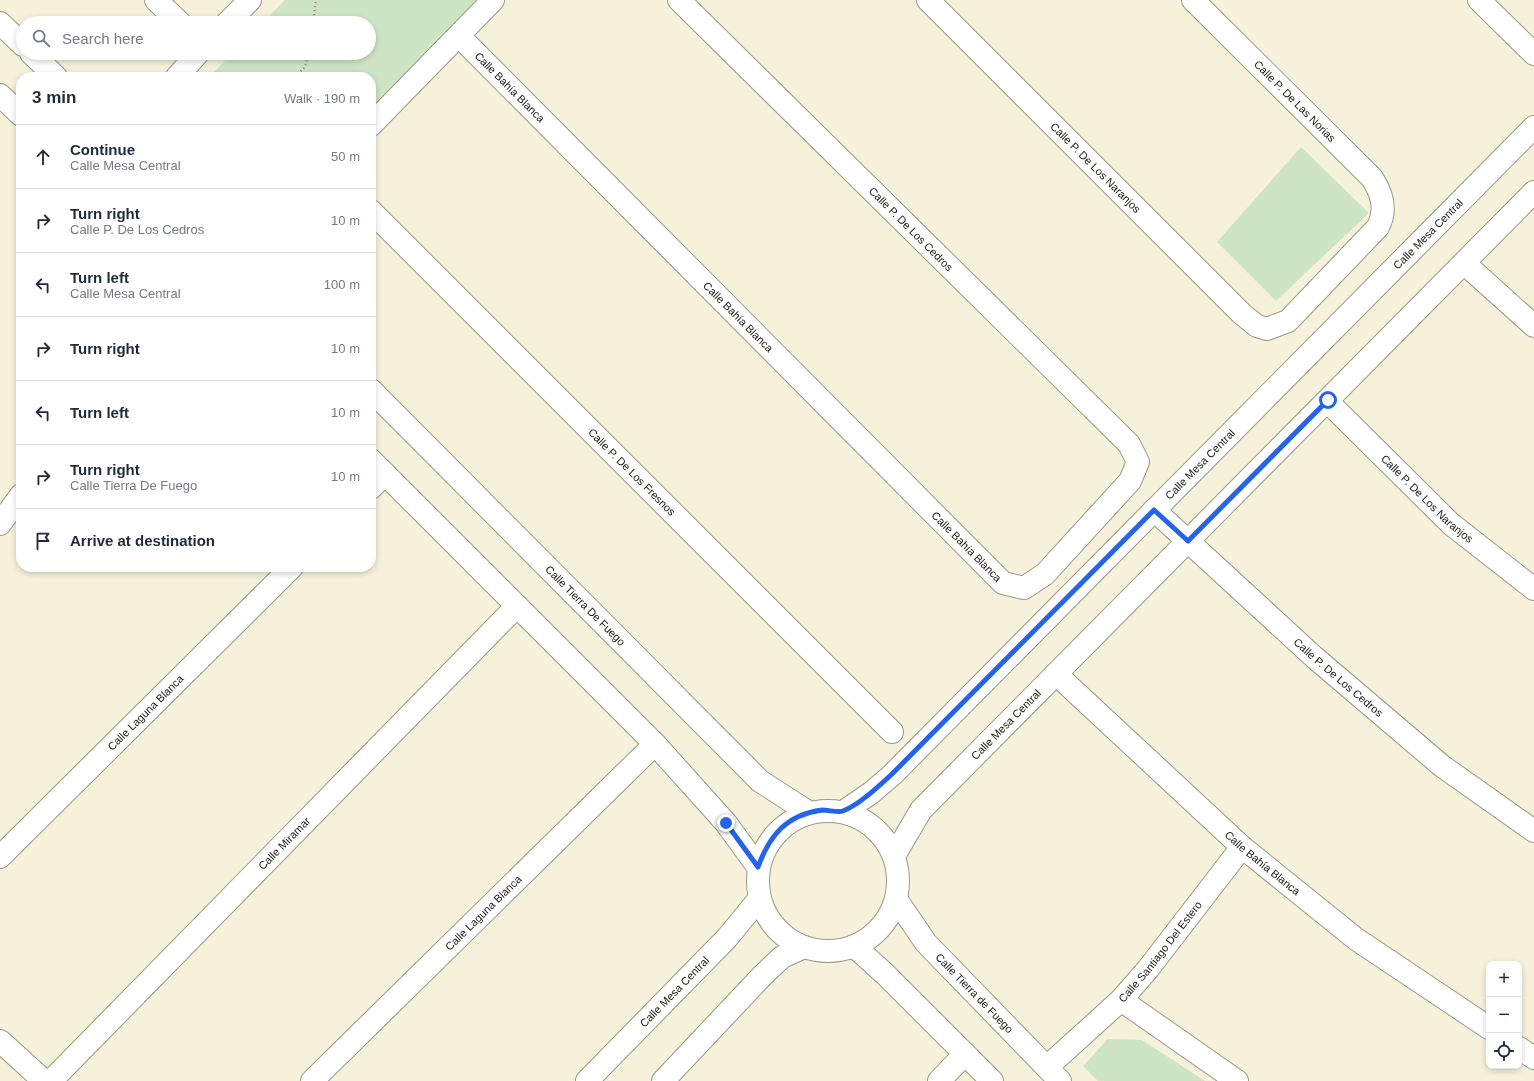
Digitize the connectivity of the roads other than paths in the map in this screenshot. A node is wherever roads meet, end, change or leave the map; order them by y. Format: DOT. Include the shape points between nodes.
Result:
graph roads {
  1 [pos="156,0"];
  2 [pos="250,0"];
  3 [pos="494,0"];
  4 [pos="679,0"];
  5 [pos="928,0"];
  6 [pos="1193,0"];
  7 [pos="1479,0"];
  8 [pos="173,16"];
  9 [pos="234,16"];
  10 [pos="0,23"];
  11 [pos="459,36"];
  12 [pos="16,38"];
  13 [pos="1534,54"];
  14 [pos="38,60"];
  15 [pos="192,60"];
  16 [pos="51,72"];
  17 [pos="181,72"];
  18 [pos="0,95"];
  19 [pos="16,110"];
  20 [pos="376,120"];
  21 [pos="1534,127"];
  22 [pos="1534,192"];
  23 [pos="1383,209"];
  24 [pos="376,216"];
  25 [pos="1464,263"];
  26 [pos="1534,326"];
  27 [pos="376,395"];
  28 [pos="1328,400"];
  29 [pos="376,474"];
  30 [pos="16,501"];
  31 [pos="1154,510"];
  32 [pos="0,524"];
  33 [pos="1188,541"];
  34 [pos="287,572"];
  35 [pos="1024,588"];
  36 [pos="1534,589"];
  37 [pos="517,606"];
  38 [pos="1056,674"];
  39 [pos="892,732"];
  40 [pos="655,744"];
  41 [pos="808,812"];
  42 [pos="842,812"];
  43 [pos="1534,831"];
  44 [pos="1242,847"];
  45 [pos="894,856"];
  46 [pos="0,858"];
  47 [pos="758,867"];
  48 [pos="759,900"];
  49 [pos="896,900"];
  50 [pos="854,946"];
  51 [pos="804,947"];
  52 [pos="1121,1000"];
  53 [pos="1486,1026"];
  54 [pos="0,1041"];
  55 [pos="1522,1050"];
  56 [pos="965,1054"];
  57 [pos="1534,1058"];
  58 [pos="1053,1074"];
  59 [pos="44,1081"];
  60 [pos="51,1081"];
  61 [pos="312,1081"];
  62 [pos="587,1081"];
  63 [pos="663,1081"];
  64 [pos="939,1081"];
  65 [pos="992,1081"];
  66 [pos="1237,1081"];
  1 -- 8 [label="street"];
  2 -- 9 [label="street"];
  3 -- 11 [label="street"];
  4 -- 35 [label="street, Calle P. De Los Cedros" via="1129,444 1138,462 1130,481 1045,574"];
  5 -- 23 [label="street, Calle P. De Los Naranjos" via="1242,314 1257,326 1267,329 1288,321 1378,227"];
  6 -- 23 [label="street, Calle P. De Las Norias" via="1372,178 1383,197"];
  7 -- 13 [label="street"];
  10 -- 12 [label="street"];
  11 -- 20 [label="street"];
  11 -- 35 [label="street, Calle Bahía Blanca" via="1003,583"];
  14 -- 16 [label="street"];
  15 -- 17 [label="street"];
  18 -- 19 [label="street"];
  21 -- 31 [label="street, Calle Mesa Central"];
  22 -- 25 [label="street, Calle Mesa Central"];
  24 -- 39 [label="street, Calle P. De Los Fresnos"];
  25 -- 26 [label="street"];
  25 -- 28 [label="street, Calle Mesa Central"];
  27 -- 41 [label="street, Calle Tierra De Fuego" via="760,780"];
  28 -- 33 [label="street, Calle Mesa Central"];
  28 -- 36 [label="street, Calle P. De Los Naranjos" via="1452,524"];
  29 -- 37 [label="street"];
  30 -- 32 [label="street"];
  31 -- 33 [label="street, Calle P. De Los Cedros"];
  31 -- 42 [label="street, Calle Mesa Central" via="892,774 871,793"];
  33 -- 38 [label="street, Calle Mesa Central"];
  33 -- 43 [label="street, Calle P. De Los Cedros" via="1314,657 1442,766"];
  34 -- 46 [label="street, Calle Laguna Blanca"];
  37 -- 40 [label="street"];
  37 -- 60 [label="street, Calle Miramar"];
  38 -- 44 [label="street, Calle Bahía Blanca"];
  38 -- 45 [label="street, Calle Mesa Central" via="921,810"];
  40 -- 47 [label="street" via="726,823"];
  40 -- 61 [label="street, Calle Laguna Blanca"];
  41 -- 42 [label="street"];
  41 -- 47 [label="street" via="790,820 776,832 764,848"];
  42 -- 45 [label="street" via="874,827 886,840"];
  44 -- 52 [label="street, Calle Santiago Del Estero"];
  44 -- 53 [label="street, Calle Bahía Blanca" via="1356,939"];
  45 -- 49 [label="street" via="898,878"];
  47 -- 48 [label="street" via="756,883"];
  48 -- 51 [label="street" via="768,920 784,936"];
  48 -- 62 [label="street, Calle Mesa Central" via="727,938"];
  49 -- 50 [label="street" via="887,919 873,935"];
  49 -- 58 [label="street, Calle Tierra de Fuego" via="926,943"];
  50 -- 51 [label="street" via="821,951"];
  50 -- 56 [label="street"];
  51 -- 63 [label="street" via="782,957 762,976"];
  52 -- 58 [label="street"];
  52 -- 66 [label="street, Calle Santiago Del Estero"];
  54 -- 59 [label="street"];
  55 -- 57 [label="street"];
  56 -- 64 [label="street"];
  56 -- 65 [label="street"];
}
